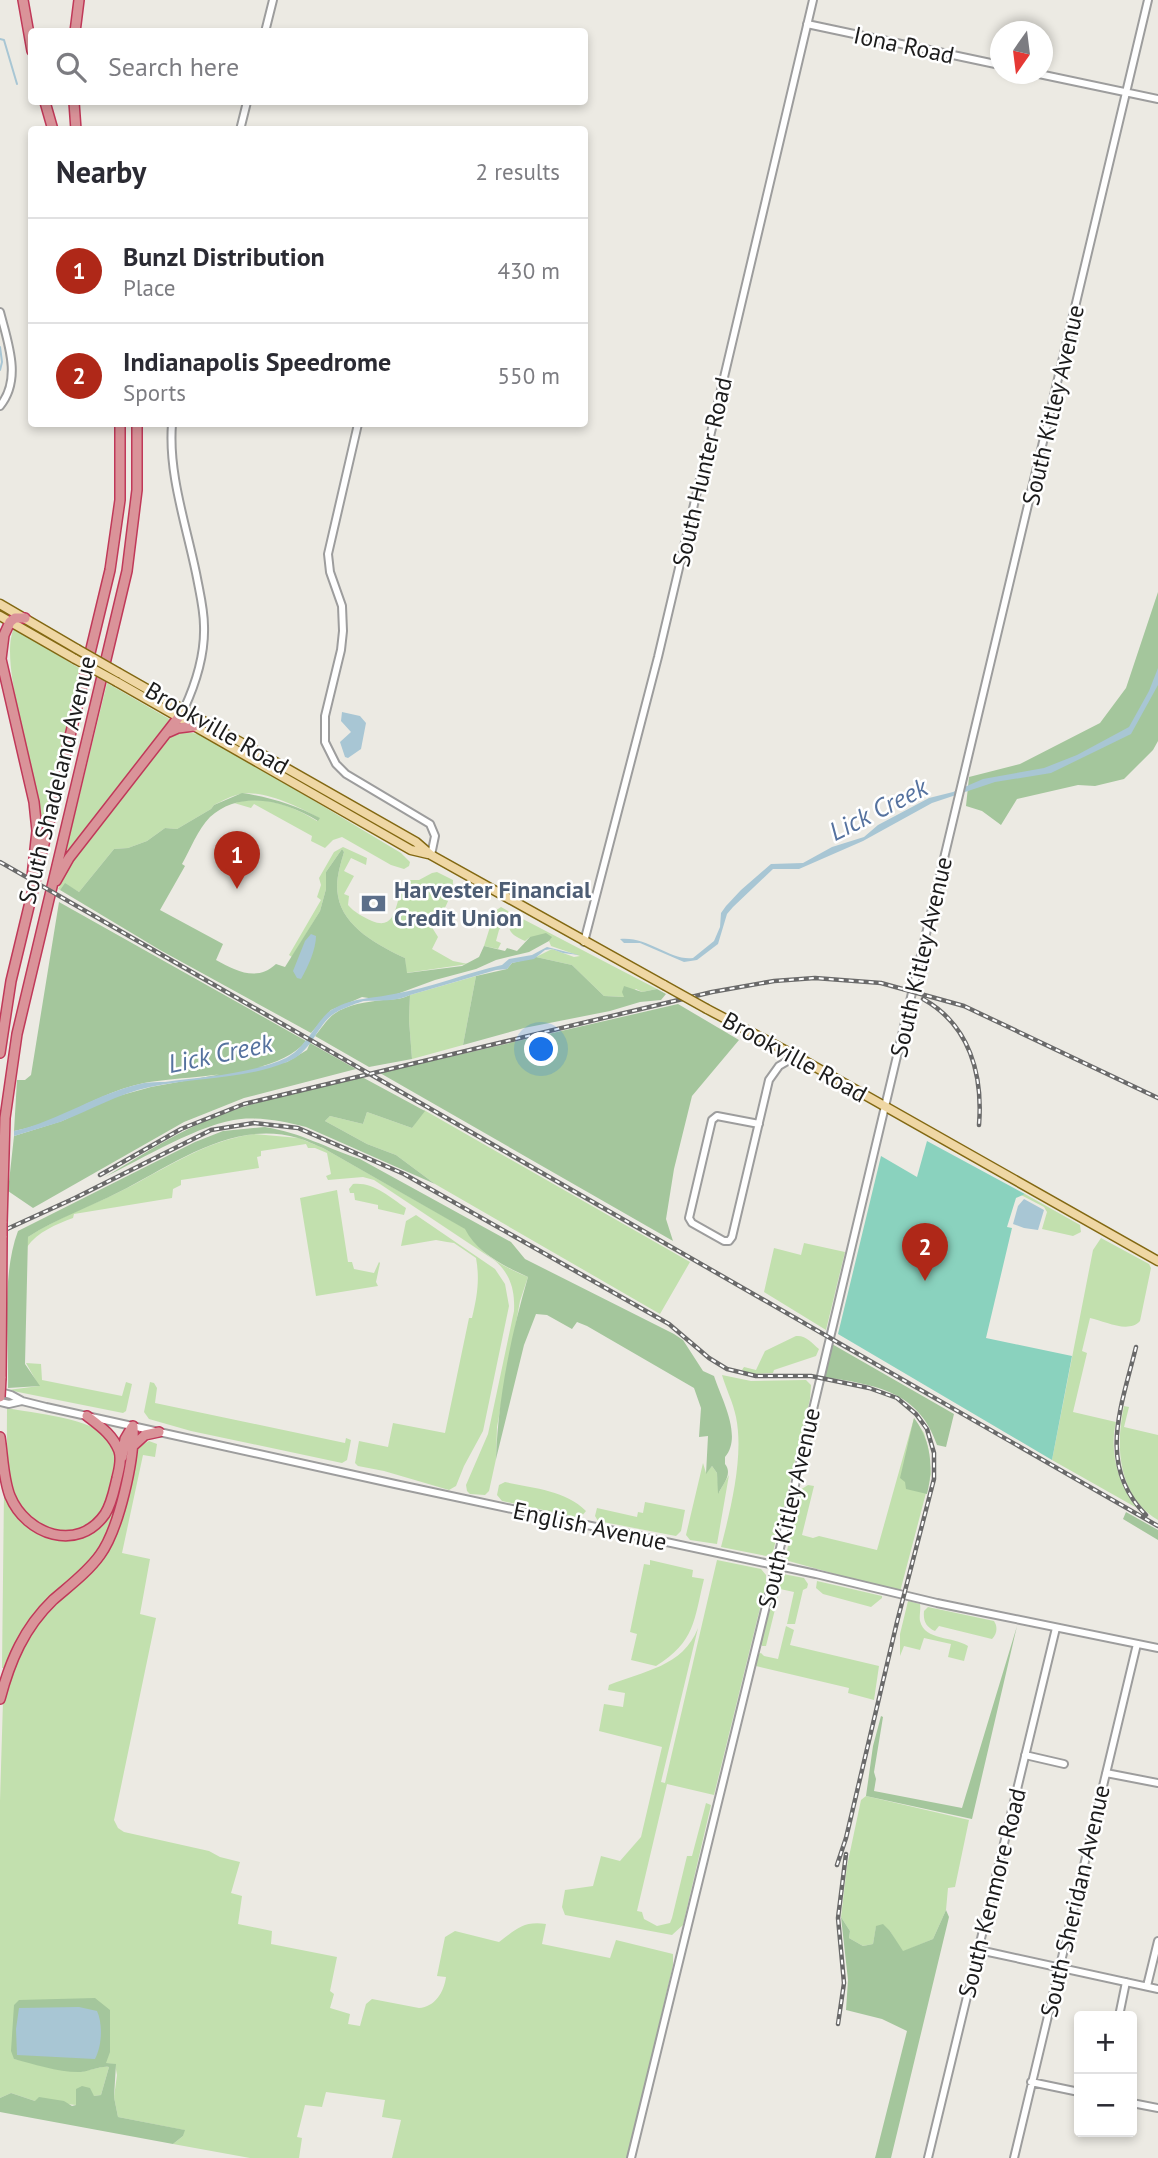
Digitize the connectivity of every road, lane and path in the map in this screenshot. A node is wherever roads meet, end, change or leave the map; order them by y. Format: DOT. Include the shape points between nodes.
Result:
graph roads {
  1 [pos="23,0"];
  2 [pos="79,0"];
  3 [pos="273,0"];
  4 [pos="813,0"];
  5 [pos="1148,0"];
  6 [pos="807,24"];
  7 [pos="28,28"];
  8 [pos="76,28"];
  9 [pos="266,28"];
  10 [pos="990,63"];
  11 [pos="1053,77"];
  12 [pos="1126,92"];
  13 [pos="1158,99"];
  14 [pos="46,105"];
  15 [pos="74,105"];
  16 [pos="246,105"];
  17 [pos="52,126"];
  18 [pos="76,126"];
  19 [pos="241,126"];
  20 [pos="0,312"];
  21 [pos="0,406"];
  22 [pos="120,427"];
  23 [pos="137,427"];
  24 [pos="172,427"];
  25 [pos="357,427"];
  26 [pos="0,604"];
  27 [pos="0,616"];
  28 [pos="24,618"];
  29 [pos="10,622"];
  30 [pos="0,677"];
  31 [pos="8,697"];
  32 [pos="181,713"];
  33 [pos="194,726"];
  34 [pos="165,735"];
  35 [pos="430,855"];
  36 [pos="43,919"];
  37 [pos="26,921"];
  38 [pos="584,942"];
  39 [pos="0,1053"];
  40 [pos="796,1056"];
  41 [pos="885,1107"];
  42 [pos="759,1124"];
  43 [pos="1158,1261"];
  44 [pos="1,1378"];
  45 [pos="0,1397"];
  46 [pos="87,1416"];
  47 [pos="133,1426"];
  48 [pos="159,1432"];
  49 [pos="0,1437"];
  50 [pos="133,1447"];
  51 [pos="121,1459"];
  52 [pos="776,1565"];
  53 [pos="1056,1628"];
  54 [pos="1137,1644"];
  55 [pos="1158,1648"];
  56 [pos="0,1699"];
  57 [pos="1026,1755"];
  58 [pos="1064,1764"];
  59 [pos="1106,1773"];
  60 [pos="1158,1783"];
  61 [pos="1158,1941"];
  62 [pos="979,1950"];
  63 [pos="1059,1968"];
  64 [pos="1126,1982"];
  65 [pos="1147,1986"];
  66 [pos="1158,1989"];
  67 [pos="1120,2011"];
  68 [pos="1031,2082"];
  69 [pos="1074,2091"];
  70 [pos="1137,2104"];
  71 [pos="1158,2108"];
  72 [pos="631,2158"];
  73 [pos="928,2158"];
  74 [pos="1014,2158"];
  1 -- 7 [label="highway"];
  2 -- 8 [label="highway"];
  3 -- 9 [label="street"];
  4 -- 6 [label="street, South Hunter Road"];
  5 -- 12 [label="street, South Kitley Avenue"];
  6 -- 10 [label="street, Iona Road"];
  6 -- 38 [label="street, South Hunter Road" via="661,644"];
  11 -- 12 [label="street"];
  12 -- 13 [label="street"];
  12 -- 41 [label="street, South Kitley Avenue"];
  14 -- 17 [label="highway"];
  15 -- 18 [label="highway"];
  16 -- 19 [label="street"];
  20 -- 21 [label="street" via="11,358 10,387"];
  22 -- 37 [label="highway, South Shadeland Avenue" via="120,500 112,563"];
  23 -- 36 [label="highway, South Shadeland Avenue" via="138,490 129,563"];
  24 -- 32 [label="street" via="174,474 204,617 202,657"];
  25 -- 35 [label="street" via="329,549 344,626 325,742 346,775 430,824 435,836"];
  26 -- 28 [label="main road, Brookville Road"];
  27 -- 29 [label="main road, Brookville Road"];
  28 -- 29 [label="highway"];
  28 -- 32 [label="main road, Brookville Road, bridge"];
  29 -- 31 [label="highway" via="1,653"];
  29 -- 32 [label="main road, Brookville Road, bridge"];
  30 -- 31 [label="highway"];
  31 -- 37 [label="highway" via="36,817"];
  32 -- 33 [label="main road, Brookville Road"];
  32 -- 34 [label="highway"];
  32 -- 35 [label="main road, Brookville Road" via="416,842"];
  33 -- 34 [label="highway"];
  33 -- 35 [label="main road, Brookville Road" via="411,850"];
  34 -- 36 [label="highway" via="69,858"];
  35 -- 38 [label="main road, Brookville Road"];
  36 -- 44 [label="highway, South Shadeland Avenue, bridge" via="9,1084 3,1154"];
  37 -- 39 [label="highway, South Shadeland Avenue"];
  38 -- 40 [label="main road, Brookville Road, bridge"];
  40 -- 41 [label="main road, Brookville Road"];
  40 -- 42 [label="street" via="771,1076"];
  41 -- 43 [label="main road, Brookville Road"];
  41 -- 52 [label="street, South Kitley Avenue"];
  42 -- 42 [label="street" via="717,1115 712,1119 690,1218 724,1241 732,1237"];
  44 -- 45 [label="highway, South Shadeland Avenue, bridge"];
  45 -- 46 [label="street, English Avenue" via="9,1404 22,1401"];
  46 -- 47 [label="street, English Avenue"];
  46 -- 51 [label="highway" via="109,1434"];
  47 -- 48 [label="street, English Avenue"];
  47 -- 50 [label="highway"];
  47 -- 51 [label="highway"];
  48 -- 50 [label="highway" via="145,1435"];
  48 -- 52 [label="street, English Avenue"];
  49 -- 51 [label="highway" via="7,1486 16,1507 33,1526 51,1534 82,1532 102,1517"];
  50 -- 56 [label="highway" via="118,1518 107,1543 90,1567 31,1625 10,1664"];
  52 -- 53 [label="street, English Avenue"];
  52 -- 72 [label="street, South Kitley Avenue"];
  53 -- 54 [label="street, English Avenue"];
  53 -- 57 [label="street, South Kenmore Road"];
  54 -- 55 [label="street, English Avenue"];
  54 -- 59 [label="street, South Sheridan Avenue"];
  57 -- 58 [label="street"];
  57 -- 62 [label="street, South Kenmore Road"];
  59 -- 60 [label="street"];
  59 -- 63 [label="street, South Sheridan Avenue"];
  61 -- 65 [label="street"];
  62 -- 63 [label="street"];
  62 -- 73 [label="street, South Kenmore Road"];
  63 -- 64 [label="street"];
  63 -- 68 [label="street, South Sheridan Avenue"];
  64 -- 65 [label="street"];
  64 -- 67 [label="street"];
  65 -- 66 [label="street"];
  68 -- 69 [label="street"];
  68 -- 74 [label="street, South Sheridan Avenue"];
  70 -- 71 [label="street"];
}
